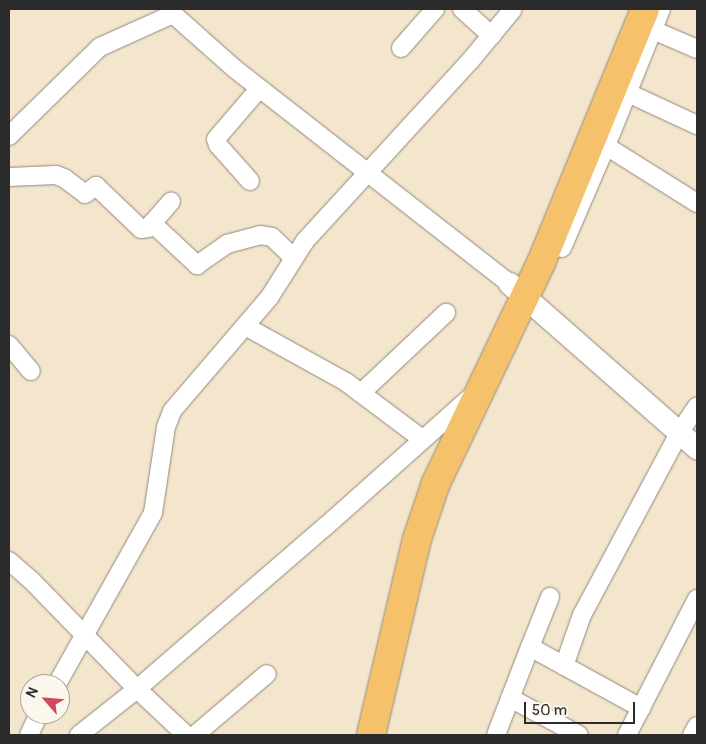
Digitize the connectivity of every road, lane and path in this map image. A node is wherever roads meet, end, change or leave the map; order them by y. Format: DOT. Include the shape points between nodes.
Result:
graph roads {
  1 [pos="434,9"];
  2 [pos="462,9"];
  3 [pos="512,9"];
  4 [pos="626,9"];
  5 [pos="661,9"];
  6 [pos="172,12"];
  7 [pos="649,19"];
  8 [pos="492,36"];
  9 [pos="401,48"];
  10 [pos="697,49"];
  11 [pos="260,89"];
  12 [pos="628,93"];
  13 [pos="697,125"];
  14 [pos="9,136"];
  15 [pos="606,146"];
  16 [pos="366,174"];
  17 [pos="9,177"];
  18 [pos="250,181"];
  19 [pos="171,202"];
  20 [pos="697,203"];
  21 [pos="152,223"];
  22 [pos="546,231"];
  23 [pos="294,258"];
  24 [pos="522,294"];
  25 [pos="446,314"];
  26 [pos="246,326"];
  27 [pos="9,345"];
  28 [pos="31,371"];
  29 [pos="480,388"];
  30 [pos="361,393"];
  31 [pos="697,406"];
  32 [pos="456,410"];
  33 [pos="679,433"];
  34 [pos="422,439"];
  35 [pos="697,448"];
  36 [pos="9,563"];
  37 [pos="550,597"];
  38 [pos="697,599"];
  39 [pos="85,635"];
  40 [pos="530,647"];
  41 [pos="564,666"];
  42 [pos="62,674"];
  43 [pos="267,674"];
  44 [pos="137,688"];
  45 [pos="510,698"];
  46 [pos="641,708"];
  47 [pos="697,726"];
  48 [pos="78,735"];
  49 [pos="186,735"];
  50 [pos="195,735"];
  51 [pos="354,735"];
  52 [pos="372,735"];
  53 [pos="496,735"];
  54 [pos="580,735"];
  55 [pos="627,735"];
  56 [pos="692,735"];
  1 -- 9 [label="street"];
  2 -- 8 [label="street"];
  3 -- 8 [label="street"];
  4 -- 22 [label="main road"];
  5 -- 7 [label="street"];
  6 -- 11 [label="street"];
  6 -- 14 [label="street" via="100,48"];
  7 -- 10 [label="street"];
  7 -- 12 [label="street"];
  7 -- 22 [label="main road"];
  8 -- 16 [label="street"];
  11 -- 16 [label="street"];
  11 -- 18 [label="street" via="216,139"];
  12 -- 13 [label="street"];
  12 -- 15 [label="street"];
  15 -- 20 [label="street"];
  15 -- 24 [label="street" via="550,273"];
  16 -- 23 [label="street" via="305,241"];
  16 -- 24 [label="street"];
  17 -- 21 [label="street" via="56,175 85,194 96,186 137,228 145,230"];
  19 -- 21 [label="street"];
  21 -- 23 [label="street" via="197,265 227,244 260,235 272,237"];
  22 -- 24 [label="main road" via="528,252"];
  23 -- 26 [label="street" via="269,298"];
  24 -- 29 [label="main road"];
  24 -- 32 [label="main road"];
  24 -- 33 [label="street"];
  25 -- 30 [label="street"];
  26 -- 30 [label="street"];
  26 -- 39 [label="street" via="172,411 166,427 152,513"];
  27 -- 28 [label="street"];
  29 -- 32 [label="street"];
  29 -- 52 [label="main road" via="436,483 417,539"];
  30 -- 34 [label="street"];
  31 -- 33 [label="street"];
  32 -- 34 [label="street"];
  32 -- 51 [label="main road" via="405,530"];
  33 -- 35 [label="street"];
  33 -- 41 [label="street" via="582,614"];
  34 -- 44 [label="street"];
  36 -- 39 [label="street" via="31,580"];
  37 -- 40 [label="street"];
  38 -- 46 [label="street"];
  39 -- 42 [label="street"];
  39 -- 44 [label="street"];
  40 -- 41 [label="street"];
  40 -- 45 [label="street"];
  41 -- 46 [label="street"];
  43 -- 50 [label="street"];
  44 -- 48 [label="street"];
  44 -- 49 [label="street"];
  45 -- 53 [label="street"];
  45 -- 54 [label="street"];
  46 -- 55 [label="street"];
  47 -- 56 [label="street"];
}
